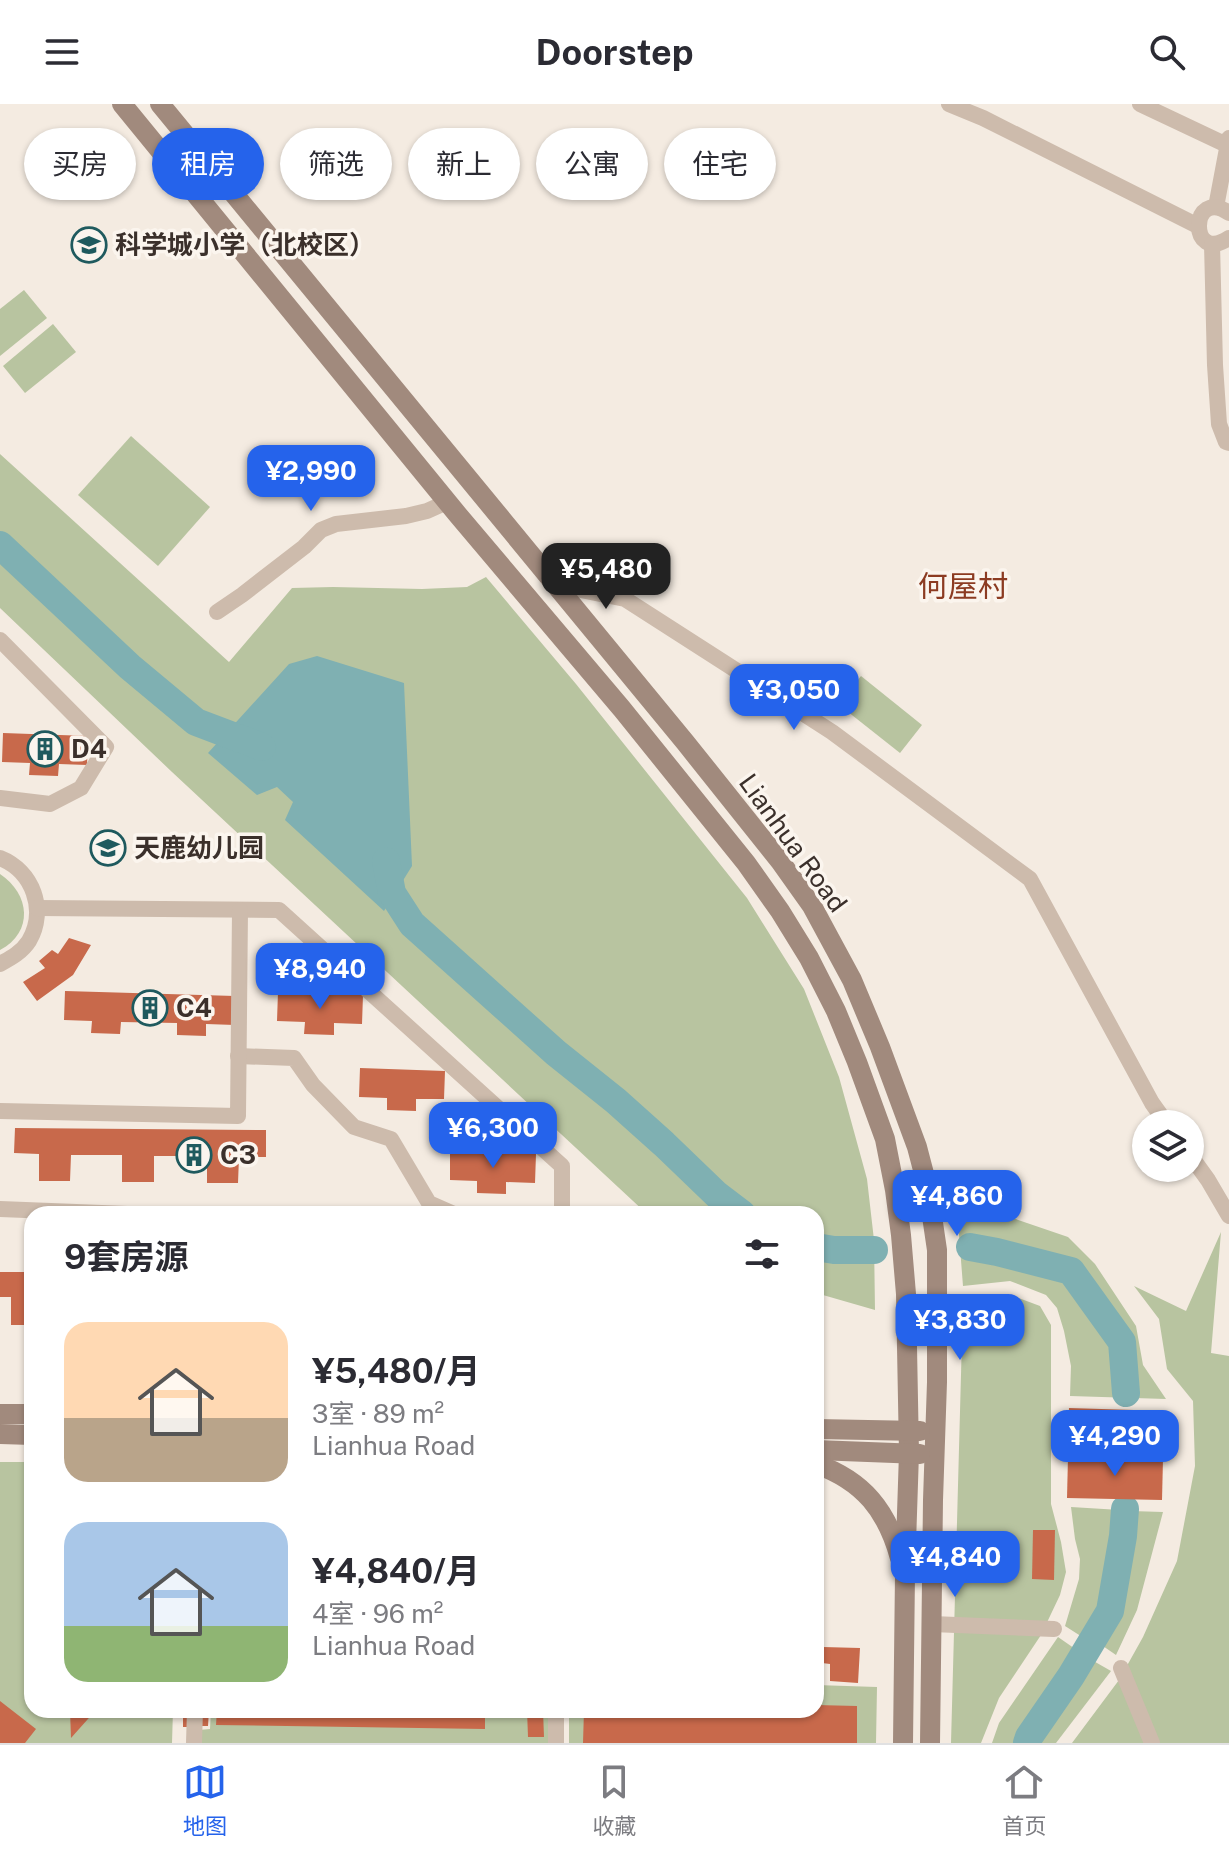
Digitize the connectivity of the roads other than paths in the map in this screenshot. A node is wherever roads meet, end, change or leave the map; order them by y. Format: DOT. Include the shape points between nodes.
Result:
graph roads {
  1 [pos="122,104"];
  2 [pos="160,104"];
  3 [pos="949,104"];
  4 [pos="1140,104"];
  5 [pos="1228,142"];
  6 [pos="1223,210"];
  7 [pos="1198,226"];
  8 [pos="1229,238"];
  9 [pos="1212,244"];
  10 [pos="1229,443"];
  11 [pos="447,502"];
  12 [pos="556,585"];
  13 [pos="217,612"];
  14 [pos="0,640"];
  15 [pos="0,798"];
  16 [pos="0,858"];
  17 [pos="37,908"];
  18 [pos="240,910"];
  19 [pos="0,964"];
  20 [pos="238,1056"];
  21 [pos="1157,1110"];
  22 [pos="0,1111"];
  23 [pos="1204,1174"];
  24 [pos="436,1206"];
  25 [pos="562,1206"];
  26 [pos="0,1209"];
  27 [pos="24,1210"];
  28 [pos="1229,1216"];
  29 [pos="0,1414"];
  30 [pos="24,1414"];
  31 [pos="824,1429"];
  32 [pos="909,1431"];
  33 [pos="936,1431"];
  34 [pos="0,1434"];
  35 [pos="24,1435"];
  36 [pos="824,1450"];
  37 [pos="909,1453"];
  38 [pos="935,1454"];
  39 [pos="824,1468"];
  40 [pos="905,1574"];
  41 [pos="932,1624"];
  42 [pos="1054,1629"];
  43 [pos="1121,1668"];
  44 [pos="195,1718"];
  45 [pos="556,1718"];
  46 [pos="194,1743"];
  47 [pos="556,1743"];
  48 [pos="903,1743"];
  49 [pos="930,1743"];
  50 [pos="1152,1743"];
  1 -- 11 [label="street"];
  2 -- 12 [label="street, Lianhua Road"];
  3 -- 7 [label="street"];
  4 -- 5 [label="street"];
  5 -- 6 [label="street"];
  6 -- 7 [label="street" via="1205,211"];
  7 -- 9 [label="street"];
  8 -- 9 [label="street"];
  9 -- 10 [label="street" via="1219,424"];
  11 -- 13 [label="street" via="406,516 321,530"];
  11 -- 32 [label="street" via="746,863 829,997 885,1139 895,1190 906,1294"];
  12 -- 21 [label="street" via="625,599 832,732 1030,879"];
  12 -- 33 [label="street, Lianhua Road" via="780,861 812,906 852,980 917,1147 928,1189 937,1250"];
  14 -- 15 [label="street" via="106,747 81,788 50,804"];
  16 -- 17 [label="street" via="24,874"];
  17 -- 18 [label="street"];
  17 -- 19 [label="street" via="28,943"];
  18 -- 20 [label="street"];
  18 -- 25 [label="street" via="279,910 562,1166"];
  20 -- 22 [label="street" via="238,1116"];
  20 -- 24 [label="street" via="294,1058 354,1127 391,1139"];
  23 -- 28 [label="street"];
  26 -- 27 [label="street"];
  29 -- 30 [label="street"];
  31 -- 32 [label="street"];
  32 -- 33 [label="street"];
  32 -- 37 [label="street"];
  33 -- 38 [label="street, Lianhua Road"];
  34 -- 35 [label="street"];
  36 -- 37 [label="street"];
  37 -- 38 [label="street"];
  37 -- 40 [label="street"];
  38 -- 41 [label="street, Lianhua Road"];
  39 -- 40 [label="street" via="877,1504 894,1535"];
  40 -- 48 [label="street"];
  41 -- 42 [label="street"];
  41 -- 49 [label="street, Lianhua Road"];
  43 -- 50 [label="street"];
  44 -- 46 [label="street"];
  45 -- 47 [label="street"];
}
